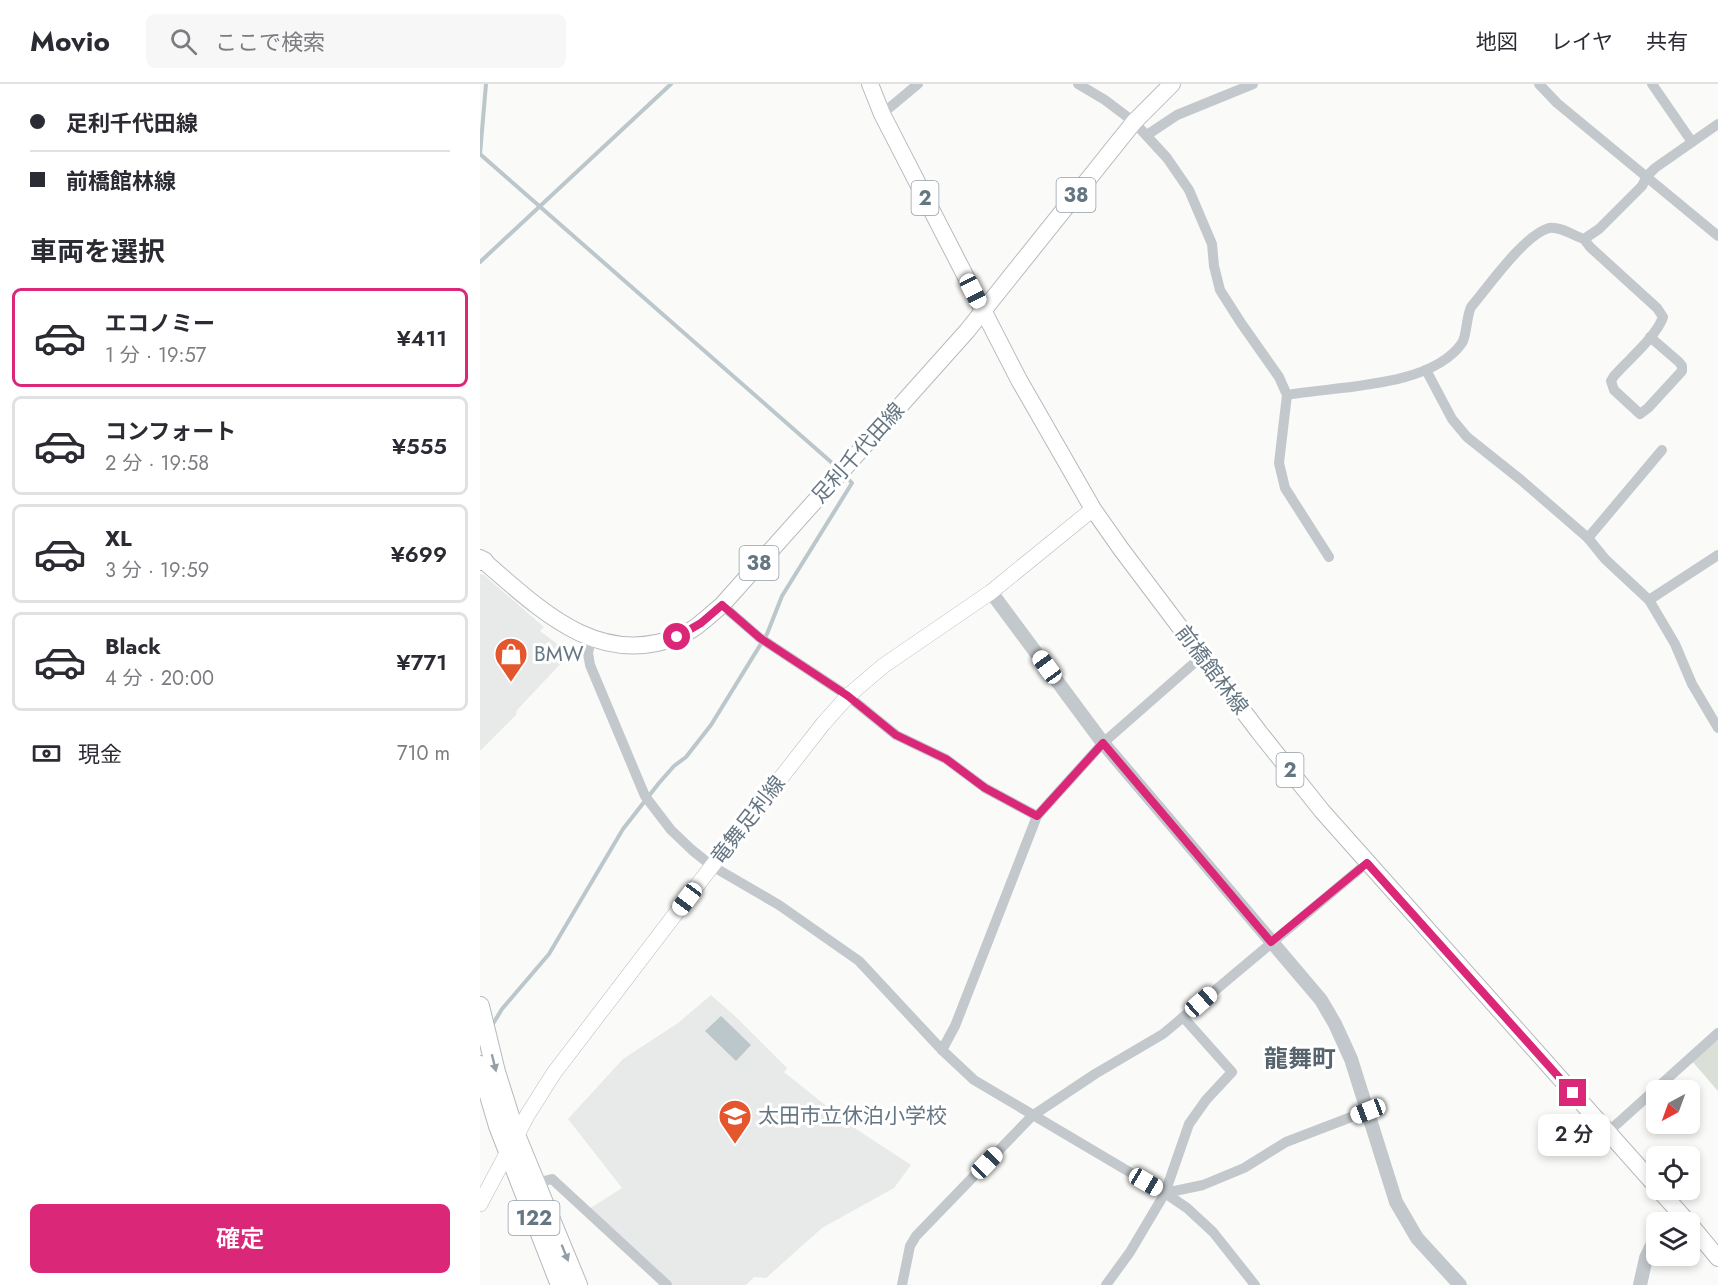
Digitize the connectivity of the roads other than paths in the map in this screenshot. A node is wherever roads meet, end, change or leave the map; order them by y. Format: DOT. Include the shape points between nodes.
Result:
graph roads {
  1 [pos="870,84"];
  2 [pos="918,84"];
  3 [pos="1078,84"];
  4 [pos="1172,84"];
  5 [pos="1253,84"];
  6 [pos="1539,84"];
  7 [pos="1652,84"];
  8 [pos="882,114"];
  9 [pos="1134,122"];
  10 [pos="1718,124"];
  11 [pos="1147,135"];
  12 [pos="1692,142"];
  13 [pos="1647,176"];
  14 [pos="1718,236"];
  15 [pos="1584,238"];
  16 [pos="983,311"];
  17 [pos="1650,337"];
  18 [pos="1426,370"];
  19 [pos="1287,394"];
  20 [pos="1662,450"];
  21 [pos="1094,509"];
  22 [pos="1588,538"];
  23 [pos="1718,555"];
  24 [pos="1329,557"];
  25 [pos="481,560"];
  26 [pos="991,592"];
  27 [pos="1649,600"];
  28 [pos="722,605"];
  29 [pos="591,639"];
  30 [pos="1202,657"];
  31 [pos="848,696"];
  32 [pos="1718,728"];
  33 [pos="1103,743"];
  34 [pos="1037,816"];
  35 [pos="1367,863"];
  36 [pos="712,866"];
  37 [pos="1271,942"];
  38 [pos="480,1006"];
  39 [pos="1183,1017"];
  40 [pos="1718,1033"];
  41 [pos="942,1050"];
  42 [pos="480,1065"];
  43 [pos="1368,1111"];
  44 [pos="1032,1116"];
  45 [pos="1608,1132"];
  46 [pos="512,1144"];
  47 [pos="1646,1175"];
  48 [pos="536,1183"];
  49 [pos="1165,1193"];
  50 [pos="480,1204"];
  51 [pos="1700,1240"];
  52 [pos="1646,1258"];
  53 [pos="1718,1258"];
  54 [pos="560,1285"];
  55 [pos="578,1285"];
  56 [pos="667,1285"];
  57 [pos="902,1285"];
  58 [pos="1106,1285"];
  59 [pos="1255,1285"];
  60 [pos="1460,1285"];
  61 [pos="1640,1285"];
  1 -- 8 [label="main road, 前橋館林線 / 2"];
  2 -- 8 [label="street"];
  3 -- 9 [label="street"];
  4 -- 9 [label="main road, 足利千代田線 / 38"];
  5 -- 11 [label="street" via="1177,115"];
  6 -- 13 [label="street"];
  7 -- 12 [label="street"];
  8 -- 16 [label="main road, 前橋館林線 / 2"];
  9 -- 11 [label="street"];
  9 -- 16 [label="main road, 足利千代田線 / 38"];
  10 -- 12 [label="street"];
  11 -- 19 [label="street" via="1189,190 1212,244 1220,290"];
  12 -- 13 [label="street"];
  13 -- 14 [label="street"];
  13 -- 15 [label="street" via="1642,186 1599,229"];
  15 -- 17 [label="street" via="1657,308 1663,317"];
  15 -- 18 [label="street" via="1548,228 1525,243 1472,307 1464,341"];
  16 -- 21 [label="main road, 前橋館林線 / 2"];
  16 -- 28 [label="main road, 足利千代田線 / 38"];
  17 -- 17 [label="street" via="1611,381 1614,390 1640,414 1682,371 1679,362"];
  18 -- 19 [label="street" via="1388,381"];
  18 -- 22 [label="street" via="1452,419 1467,437"];
  19 -- 24 [label="street" via="1279,463 1285,488"];
  20 -- 22 [label="street"];
  21 -- 26 [label="main road, 竜舞足利線"];
  21 -- 30 [label="main road, 前橋館林線 / 2"];
  22 -- 27 [label="street"];
  23 -- 27 [label="street"];
  25 -- 29 [label="main road, 足利千代田線 / 38" via="554,619"];
  26 -- 31 [label="main road, 竜舞足利線" via="883,666"];
  26 -- 33 [label="street"];
  27 -- 32 [label="street"];
  28 -- 29 [label="main road, 足利千代田線 / 38" via="677,637 651,644 619,645"];
  28 -- 31 [label="street" via="768,644"];
  29 -- 36 [label="street" via="590,665 645,796 671,830"];
  30 -- 33 [label="street"];
  30 -- 35 [label="main road, 前橋館林線 / 2"];
  31 -- 34 [label="street" via="896,735 946,759 985,788"];
  31 -- 36 [label="main road, 竜舞足利線"];
  33 -- 34 [label="street"];
  33 -- 37 [label="street"];
  34 -- 41 [label="street" via="955,1026"];
  35 -- 37 [label="street"];
  35 -- 45 [label="main road, 前橋館林線 / 2"];
  36 -- 41 [label="street" via="779,905 859,961"];
  36 -- 46 [label="main road, 竜舞足利線" via="554,1073"];
  37 -- 39 [label="street"];
  37 -- 43 [label="street" via="1321,1000 1335,1024"];
  38 -- 46 [label="highway, 122, one-way"];
  39 -- 44 [label="street" via="1163,1034"];
  39 -- 49 [label="street" via="1232,1072 1189,1124"];
  40 -- 45 [label="street"];
  41 -- 44 [label="street" via="974,1080"];
  42 -- 46 [label="highway, 122" via="498,1126"];
  43 -- 49 [label="street" via="1286,1142 1244,1168 1203,1185"];
  43 -- 60 [label="street" via="1396,1202 1407,1223"];
  44 -- 49 [label="street"];
  44 -- 57 [label="street" via="916,1236 910,1246"];
  45 -- 47 [label="main road, 前橋館林線 / 2"];
  46 -- 48 [label="highway, 122"];
  46 -- 50 [label="main road, 竜舞足利線"];
  46 -- 54 [label="highway, 122"];
  48 -- 55 [label="highway, 122, one-way"];
  48 -- 56 [label="street" via="552,1179"];
  49 -- 58 [label="street"];
  49 -- 59 [label="street" via="1213,1232"];
  51 -- 53 [label="main road"];
  52 -- 61 [label="street"];
}
